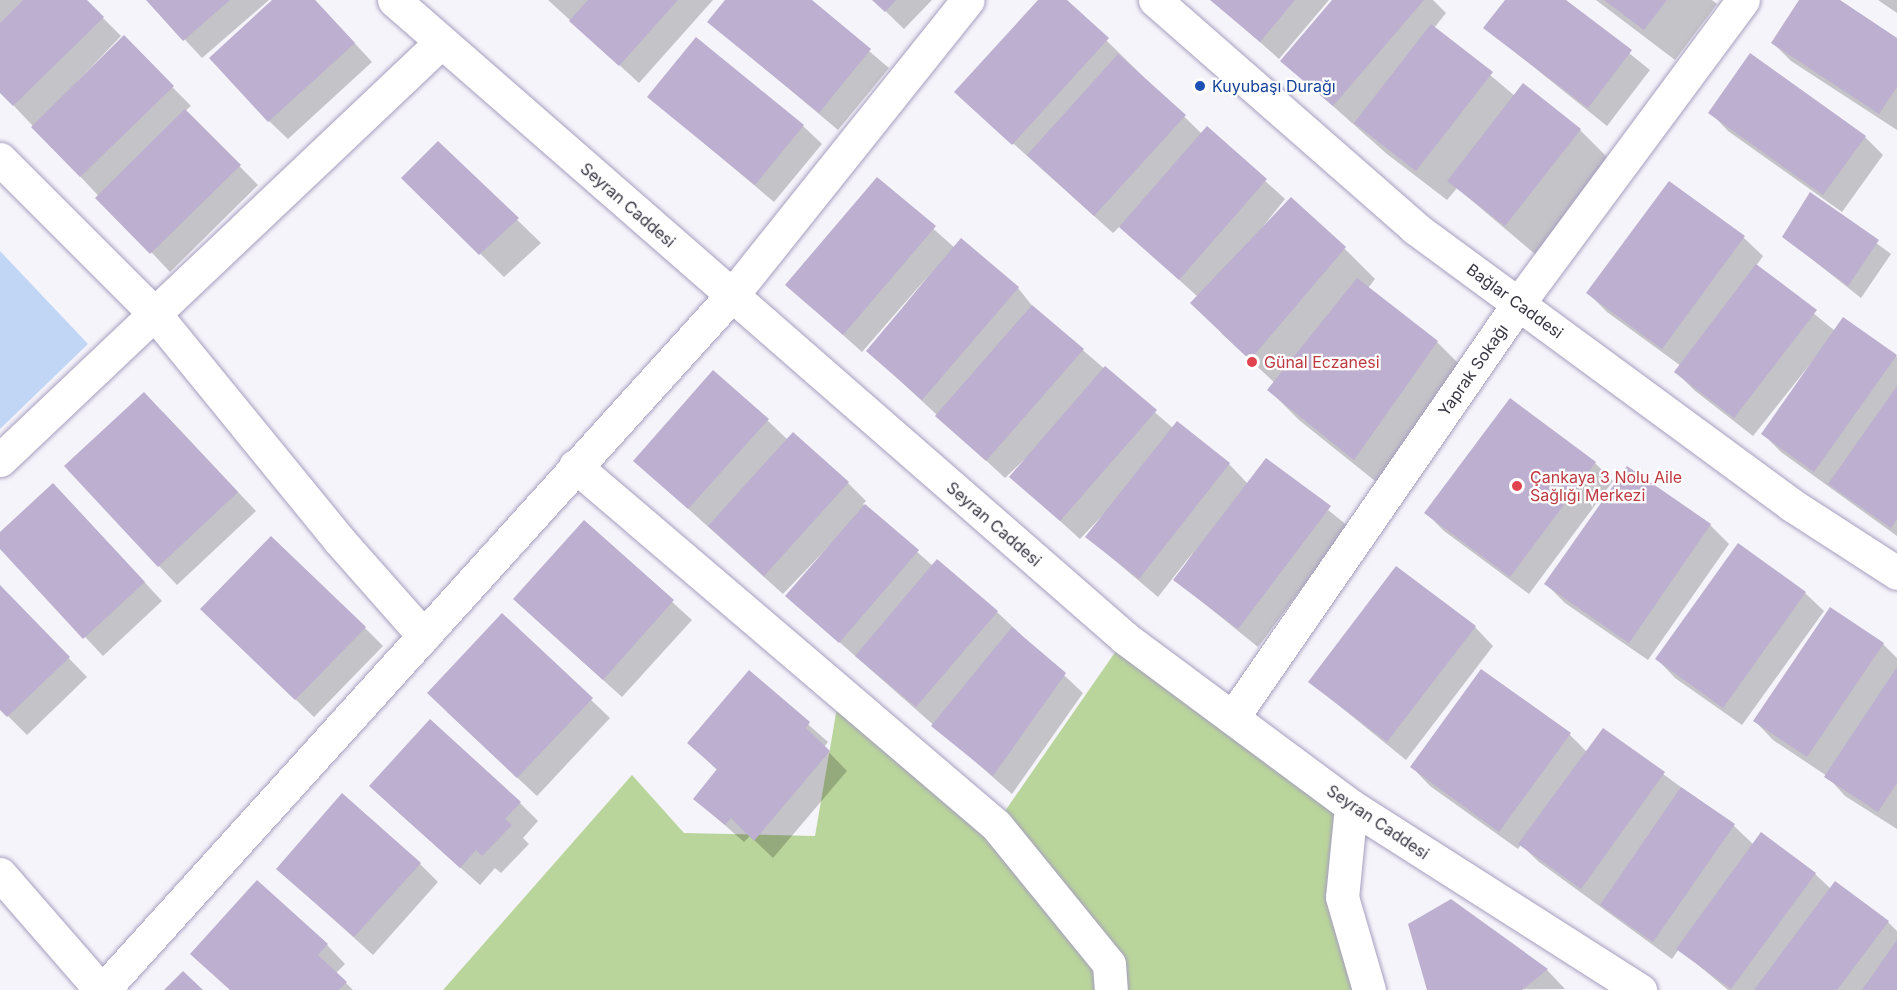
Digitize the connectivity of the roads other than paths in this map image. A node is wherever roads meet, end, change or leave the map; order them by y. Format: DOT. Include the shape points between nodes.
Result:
graph roads {
  1 [pos="394,0"];
  2 [pos="968,0"];
  3 [pos="1155,0"];
  4 [pos="1743,0"];
  5 [pos="440,43"];
  6 [pos="0,159"];
  7 [pos="733,294"];
  8 [pos="1518,304"];
  9 [pos="154,314"];
  10 [pos="0,460"];
  11 [pos="575,466"];
  12 [pos="1897,573"];
  13 [pos="424,636"];
  14 [pos="1233,717"];
  15 [pos="1351,807"];
  16 [pos="0,874"];
  17 [pos="102,990"];
  18 [pos="1111,990"];
  19 [pos="1369,990"];
  20 [pos="1640,990"];
  1 -- 5 [label="street, Seyran Caddesi"];
  2 -- 7 [label="street"];
  3 -- 8 [label="street, Bağlar Caddesi" via="1415,228"];
  4 -- 8 [label="street, Yaprak Sokağı"];
  5 -- 7 [label="street, Seyran Caddesi"];
  5 -- 9 [label="street"];
  6 -- 9 [label="street"];
  7 -- 11 [label="street"];
  7 -- 14 [label="street, Seyran Caddesi" via="1125,638"];
  8 -- 12 [label="street, Bağlar Caddesi" via="1792,506"];
  8 -- 14 [label="street, Yaprak Sokağı"];
  9 -- 10 [label="street"];
  9 -- 13 [label="street" via="339,540"];
  11 -- 13 [label="street"];
  11 -- 18 [label="street" via="996,825 1109,964"];
  13 -- 17 [label="street"];
  14 -- 15 [label="street, Seyran Caddesi"];
  15 -- 19 [label="street" via="1342,897"];
  15 -- 20 [label="street, Seyran Caddesi"];
  16 -- 17 [label="street"];
}
